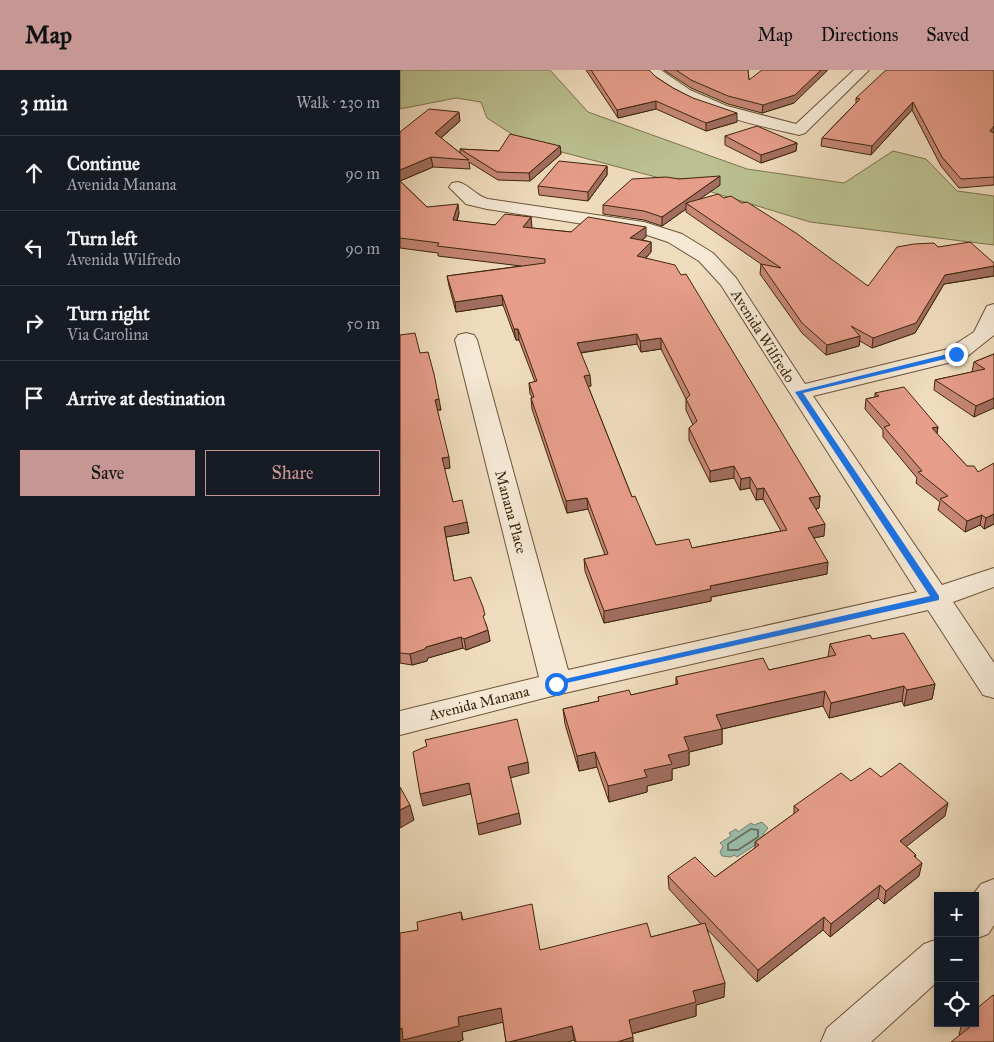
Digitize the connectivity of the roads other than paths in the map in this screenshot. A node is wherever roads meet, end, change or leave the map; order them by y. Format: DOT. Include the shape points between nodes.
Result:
graph roads {
  1 [pos="652,70"];
  2 [pos="862,70"];
  3 [pos="458,187"];
  4 [pos="994,310"];
  5 [pos="466,340"];
  6 [pos="799,392"];
  7 [pos="994,578"];
  8 [pos="936,598"];
  9 [pos="556,684"];
  10 [pos="994,687"];
  11 [pos="400,723"];
  12 [pos="994,896"];
  13 [pos="979,917"];
  14 [pos="934,960"];
  15 [pos="841,1042"];
  1 -- 2 [label="street" via="703,102 745,117 799,130"];
  3 -- 6 [label="street, Avenida Wilfredo" via="472,200 487,204 609,221 675,238 706,257 728,282"];
  4 -- 6 [label="street" via="982,335 956,354"];
  5 -- 9 [label="street, Manana Place"];
  6 -- 8 [label="street, Avenida Wilfredo"];
  7 -- 8 [label="street, Avenida Manana"];
  8 -- 9 [label="street, Avenida Manana"];
  8 -- 10 [label="street, Avenida Wilfredo"];
  9 -- 11 [label="street, Avenida Manana"];
  12 -- 13 [label="street"];
  14 -- 15 [label="street"];
}
